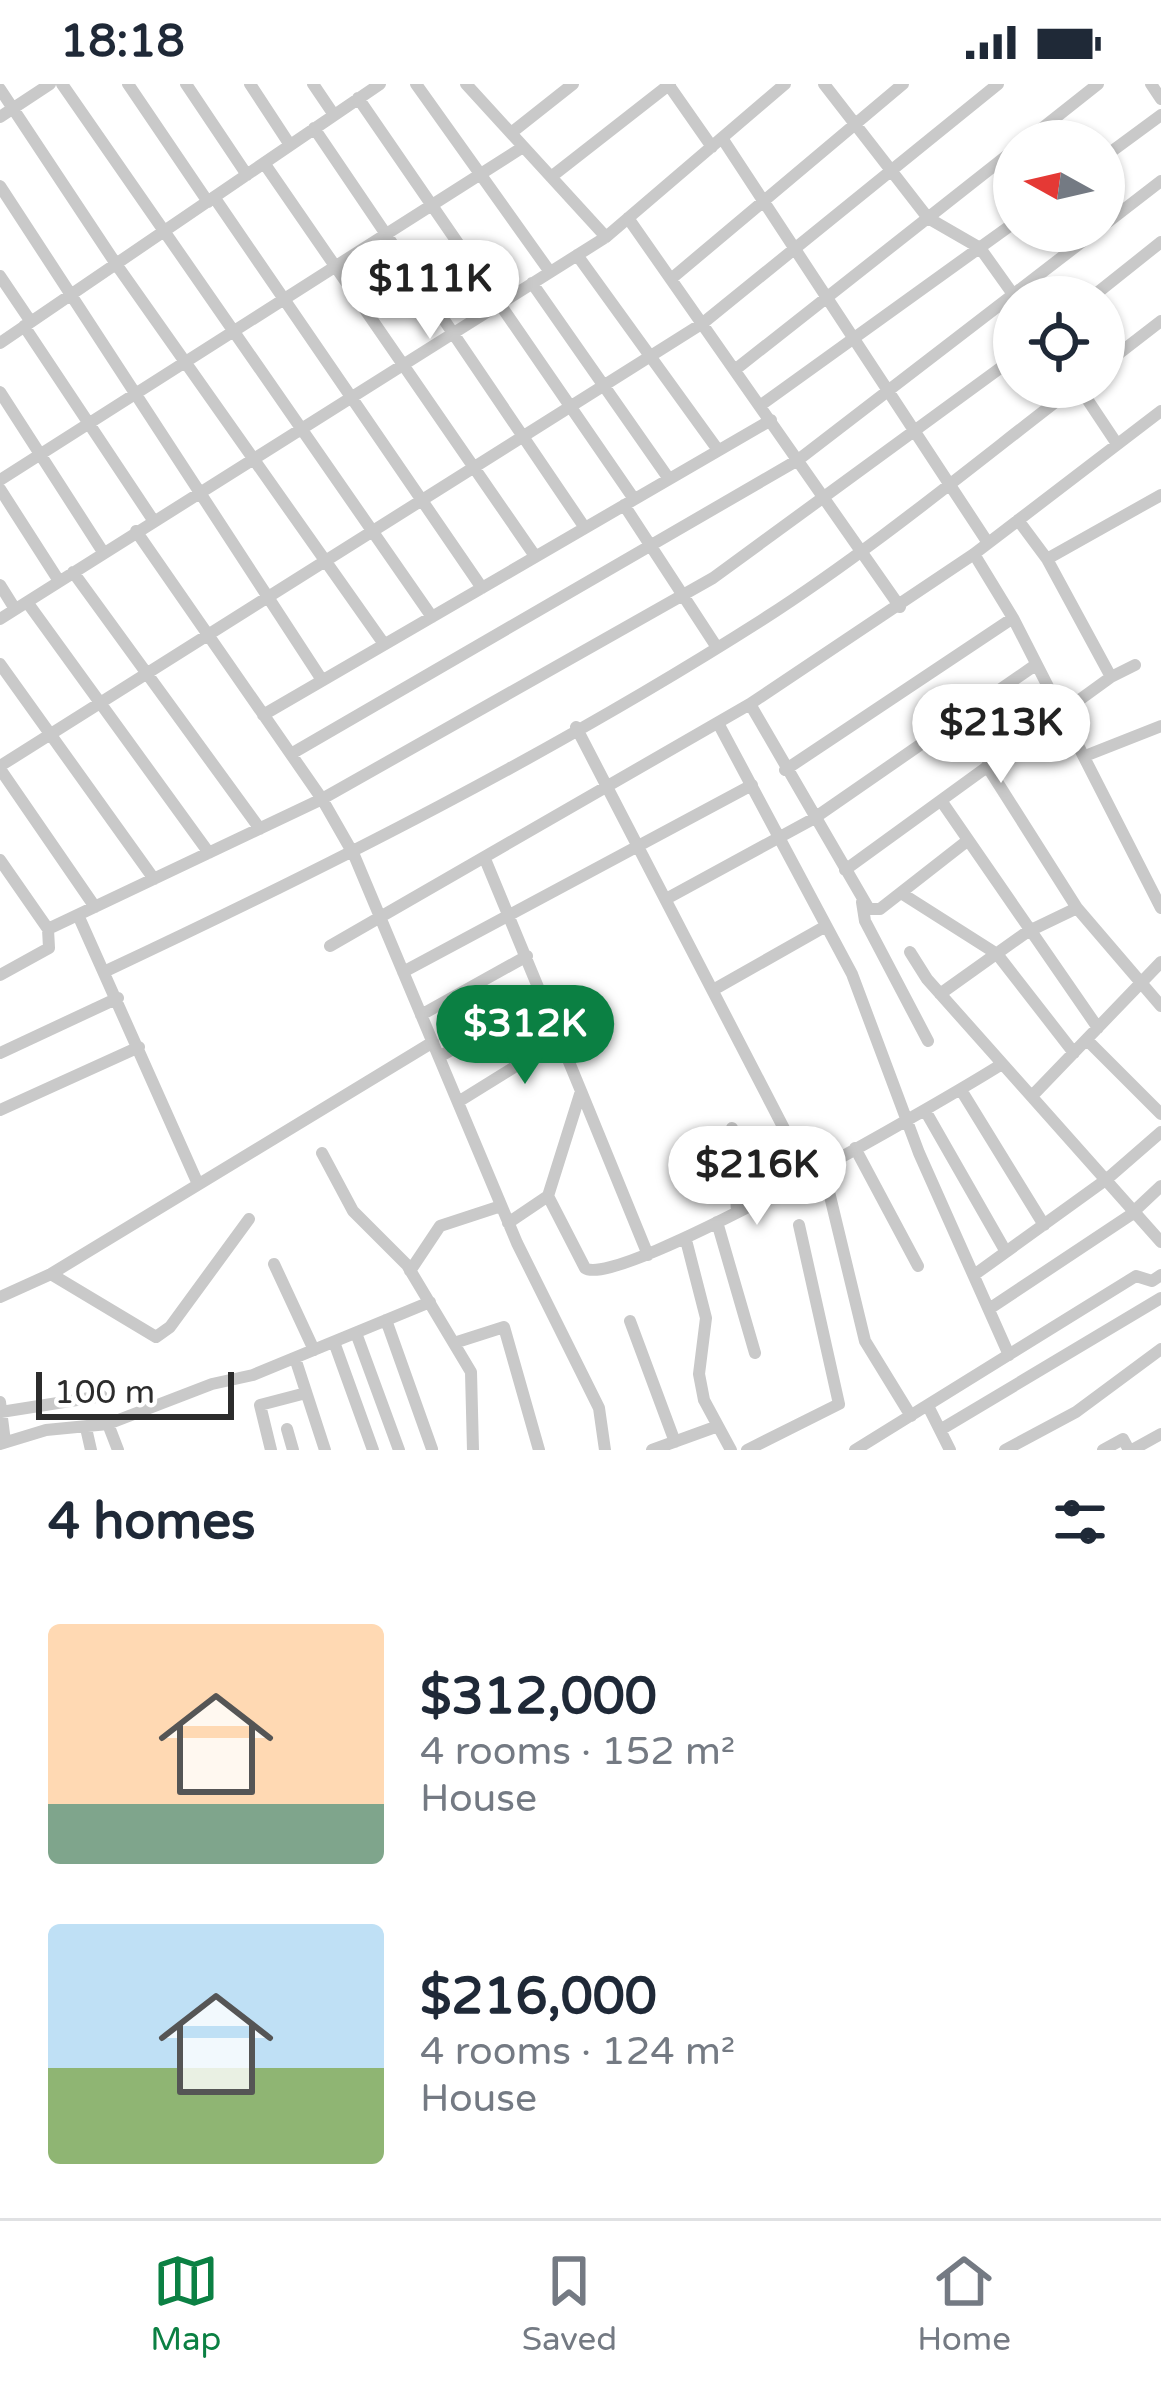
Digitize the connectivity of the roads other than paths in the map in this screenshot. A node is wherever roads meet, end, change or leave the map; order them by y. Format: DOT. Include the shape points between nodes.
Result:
graph roads {
  1 [pos="50,84"];
  2 [pos="62,84"];
  3 [pos="128,84"];
  4 [pos="186,84"];
  5 [pos="250,84"];
  6 [pos="313,84"];
  7 [pos="380,84"];
  8 [pos="416,84"];
  9 [pos="573,84"];
  10 [pos="669,84"];
  11 [pos="784,84"];
  12 [pos="824,84"];
  13 [pos="903,84"];
  14 [pos="998,84"];
  15 [pos="1098,84"];
  16 [pos="1151,84"];
  17 [pos="472,86"];
  18 [pos="0,89"];
  19 [pos="358,98"];
  20 [pos="1161,99"];
  21 [pos="13,109"];
  22 [pos="334,115"];
  23 [pos="1161,115"];
  24 [pos="0,117"];
  25 [pos="1053,120"];
  26 [pos="855,124"];
  27 [pos="314,128"];
  28 [pos="511,133"];
  29 [pos="717,142"];
  30 [pos="1125,142"];
  31 [pos="290,145"];
  32 [pos="523,147"];
  33 [pos="264,163"];
  34 [pos="993,167"];
  35 [pos="892,170"];
  36 [pos="480,174"];
  37 [pos="247,175"];
  38 [pos="551,177"];
  39 [pos="1161,181"];
  40 [pos="0,187"];
  41 [pos="211,200"];
  42 [pos="763,202"];
  43 [pos="431,205"];
  44 [pos="1125,209"];
  45 [pos="628,218"];
  46 [pos="928,218"];
  47 [pos="163,232"];
  48 [pos="386,234"];
  49 [pos="606,237"];
  50 [pos="993,238"];
  51 [pos="1161,242"];
  52 [pos="980,248"];
  53 [pos="794,249"];
  54 [pos="1070,252"];
  55 [pos="577,255"];
  56 [pos="116,264"];
  57 [pos="335,266"];
  58 [pos="550,272"];
  59 [pos="0,276"];
  60 [pos="1000,276"];
  61 [pos="1039,276"];
  62 [pos="1118,276"];
  63 [pos="671,279"];
  64 [pos="532,283"];
  65 [pos="71,294"];
  66 [pos="826,298"];
  67 [pos="284,299"];
  68 [pos="499,304"];
  69 [pos="993,312"];
  70 [pos="1161,321"];
  71 [pos="703,323"];
  72 [pos="27,324"];
  73 [pos="233,332"];
  74 [pos="453,333"];
  75 [pos="852,340"];
  76 [pos="0,343"];
  77 [pos="1125,349"];
  78 [pos="650,356"];
  79 [pos="185,362"];
  80 [pos="403,364"];
  81 [pos="736,369"];
  82 [pos="993,374"];
  83 [pos="604,386"];
  84 [pos="0,392"];
  85 [pos="887,392"];
  86 [pos="136,394"];
  87 [pos="351,397"];
  88 [pos="761,405"];
  89 [pos="570,407"];
  90 [pos="1049,408"];
  91 [pos="1092,408"];
  92 [pos="1161,411"];
  93 [pos="771,420"];
  94 [pos="88,424"];
  95 [pos="300,428"];
  96 [pos="914,433"];
  97 [pos="523,436"];
  98 [pos="1117,444"];
  99 [pos="718,450"];
  100 [pos="40,454"];
  101 [pos="253,458"];
  102 [pos="798,460"];
  103 [pos="474,467"];
  104 [pos="669,479"];
  105 [pos="0,480"];
  106 [pos="948,485"];
  107 [pos="0,489"];
  108 [pos="199,491"];
  109 [pos="1161,495"];
  110 [pos="824,498"];
  111 [pos="422,500"];
  112 [pos="629,502"];
  113 [pos="153,520"];
  114 [pos="1018,520"];
  115 [pos="585,528"];
  116 [pos="136,531"];
  117 [pos="372,531"];
  118 [pos="988,543"];
  119 [pos="650,546"];
  120 [pos="103,552"];
  121 [pos="861,552"];
  122 [pos="974,554"];
  123 [pos="536,556"];
  124 [pos="1048,560"];
  125 [pos="325,561"];
  126 [pos="73,572"];
  127 [pos="59,580"];
  128 [pos="0,585"];
  129 [pos="482,588"];
  130 [pos="682,595"];
  131 [pos="268,597"];
  132 [pos="21,605"];
  133 [pos="900,607"];
  134 [pos="432,616"];
  135 [pos="1013,618"];
  136 [pos="0,619"];
  137 [pos="208,635"];
  138 [pos="384,644"];
  139 [pos="716,646"];
  140 [pos="0,664"];
  141 [pos="1136,665"];
  142 [pos="1034,666"];
  143 [pos="147,673"];
  144 [pos="1111,677"];
  145 [pos="322,680"];
  146 [pos="100,703"];
  147 [pos="751,704"];
  148 [pos="1061,713"];
  149 [pos="263,715"];
  150 [pos="718,723"];
  151 [pos="1161,726"];
  152 [pos="576,727"];
  153 [pos="50,734"];
  154 [pos="291,754"];
  155 [pos="1085,756"];
  156 [pos="987,766"];
  157 [pos="0,767"];
  158 [pos="785,770"];
  159 [pos="752,785"];
  160 [pos="608,788"];
  161 [pos="322,799"];
  162 [pos="942,802"];
  163 [pos="814,819"];
  164 [pos="260,829"];
  165 [pos="778,838"];
  166 [pos="968,841"];
  167 [pos="638,846"];
  168 [pos="209,853"];
  169 [pos="354,855"];
  170 [pos="485,859"];
  171 [pos="0,860"];
  172 [pos="844,870"];
  173 [pos="154,879"];
  174 [pos="901,893"];
  175 [pos="862,898"];
  176 [pos="666,899"];
  177 [pos="95,907"];
  178 [pos="1078,908"];
  179 [pos="1161,908"];
  180 [pos="77,915"];
  181 [pos="509,916"];
  182 [pos="381,919"];
  183 [pos="826,926"];
  184 [pos="48,929"];
  185 [pos="1028,932"];
  186 [pos="330,946"];
  187 [pos="910,952"];
  188 [pos="997,954"];
  189 [pos="526,956"];
  190 [pos="1161,962"];
  191 [pos="106,970"];
  192 [pos="403,971"];
  193 [pos="0,975"];
  194 [pos="1143,979"];
  195 [pos="712,990"];
  196 [pos="940,994"];
  197 [pos="118,998"];
  198 [pos="1161,1006"];
  199 [pos="524,1008"];
  200 [pos="421,1015"];
  201 [pos="1098,1028"];
  202 [pos="561,1038"];
  203 [pos="1087,1040"];
  204 [pos="928,1041"];
  205 [pos="433,1042"];
  206 [pos="139,1048"];
  207 [pos="0,1053"];
  208 [pos="1074,1053"];
  209 [pos="439,1057"];
  210 [pos="1003,1064"];
  211 [pos="581,1090"];
  212 [pos="961,1090"];
  213 [pos="1032,1096"];
  214 [pos="458,1102"];
  215 [pos="0,1110"];
  216 [pos="926,1112"];
  217 [pos="1161,1114"];
  218 [pos="908,1123"];
  219 [pos="732,1128"];
  220 [pos="1161,1132"];
  221 [pos="855,1148"];
  222 [pos="322,1153"];
  223 [pos="822,1163"];
  224 [pos="807,1173"];
  225 [pos="1107,1179"];
  226 [pos="198,1184"];
  227 [pos="1161,1186"];
  228 [pos="548,1196"];
  229 [pos="501,1206"];
  230 [pos="1134,1210"];
  231 [pos="737,1212"];
  232 [pos="249,1219"];
  233 [pos="717,1222"];
  234 [pos="508,1223"];
  235 [pos="799,1225"];
  236 [pos="1044,1225"];
  237 [pos="686,1240"];
  238 [pos="1161,1242"];
  239 [pos="1006,1252"];
  240 [pos="648,1255"];
  241 [pos="274,1264"];
  242 [pos="918,1266"];
  243 [pos="410,1271"];
  244 [pos="51,1274"];
  245 [pos="974,1275"];
  246 [pos="1156,1278"];
  247 [pos="0,1297"];
  248 [pos="1161,1297"];
  249 [pos="430,1302"];
  250 [pos="989,1310"];
  251 [pos="386,1320"];
  252 [pos="630,1321"];
  253 [pos="356,1333"];
  254 [pos="334,1342"];
  255 [pos="454,1343"];
  256 [pos="1161,1349"];
  257 [pos="314,1350"];
  258 [pos="755,1353"];
  259 [pos="1009,1355"];
  260 [pos="295,1358"];
  261 [pos="306,1393"];
  262 [pos="102,1396"];
  263 [pos="0,1402"];
  264 [pos="928,1406"];
  265 [pos="1,1412"];
  266 [pos="911,1416"];
  267 [pos="108,1424"];
  268 [pos="718,1426"];
  269 [pos="86,1428"];
  270 [pos="287,1430"];
  271 [pos="1161,1434"];
  272 [pos="675,1442"];
  273 [pos="943,1443"];
  274 [pos="8,1444"];
  275 [pos="432,1449"];
  276 [pos="91,1450"];
  277 [pos="118,1450"];
  278 [pos="271,1450"];
  279 [pos="293,1450"];
  280 [pos="325,1450"];
  281 [pos="373,1450"];
  282 [pos="399,1450"];
  283 [pos="473,1450"];
  284 [pos="539,1450"];
  285 [pos="605,1450"];
  286 [pos="652,1450"];
  287 [pos="731,1450"];
  288 [pos="746,1450"];
  289 [pos="855,1450"];
  290 [pos="1005,1450"];
  291 [pos="1103,1450"];
  292 [pos="1131,1450"];
  1 -- 21 [label="street"];
  2 -- 47 [label="street"];
  3 -- 41 [label="street"];
  4 -- 37 [label="street"];
  5 -- 31 [label="street"];
  6 -- 22 [label="street"];
  7 -- 19 [label="street"];
  8 -- 36 [label="street"];
  9 -- 28 [label="street"];
  10 -- 29 [label="street"];
  10 -- 38 [label="street"];
  11 -- 29 [label="street"];
  12 -- 26 [label="street"];
  13 -- 26 [label="street"];
  14 -- 35 [label="street"];
  15 -- 25 [label="street"];
  16 -- 20 [label="street"];
  17 -- 28 [label="street"];
  18 -- 21 [label="street"];
  19 -- 22 [label="street"];
  19 -- 43 [label="street"];
  21 -- 24 [label="street"];
  21 -- 56 [label="street"];
  22 -- 27 [label="street"];
  23 -- 30 [label="street"];
  26 -- 35 [label="street"];
  26 -- 42 [label="street"];
  27 -- 31 [label="street"];
  27 -- 48 [label="street"];
  28 -- 32 [label="street"];
  29 -- 42 [label="street"];
  29 -- 45 [label="street"];
  31 -- 33 [label="street"];
  32 -- 36 [label="street"];
  32 -- 38 [label="street"];
  33 -- 37 [label="street"];
  33 -- 57 [label="street"];
  34 -- 46 [label="street"];
  35 -- 46 [label="street"];
  35 -- 53 [label="street"];
  36 -- 43 [label="street"];
  36 -- 58 [label="street"];
  37 -- 41 [label="street"];
  38 -- 49 [label="street"];
  39 -- 44 [label="street"];
  40 -- 65 [label="street"];
  41 -- 47 [label="street"];
  41 -- 67 [label="street"];
  42 -- 53 [label="street"];
  42 -- 63 [label="street"];
  43 -- 48 [label="street"];
  43 -- 68 [label="street"];
  45 -- 49 [label="street"];
  45 -- 63 [label="street"];
  46 -- 52 [label="street"];
  46 -- 66 [label="street"];
  47 -- 56 [label="street"];
  47 -- 73 [label="street"];
  48 -- 57 [label="street"];
  48 -- 74 [label="street"];
  49 -- 55 [label="street"];
  50 -- 52 [label="street"];
  51 -- 62 [label="street"];
  52 -- 60 [label="street"];
  52 -- 75 [label="street"];
  53 -- 66 [label="street"];
  53 -- 71 [label="street"];
  54 -- 61 [label="street"];
  55 -- 58 [label="street"];
  55 -- 78 [label="street"];
  56 -- 65 [label="street"];
  56 -- 79 [label="street"];
  57 -- 67 [label="street"];
  57 -- 80 [label="street"];
  58 -- 64 [label="street"];
  59 -- 72 [label="street"];
  63 -- 71 [label="street"];
  64 -- 68 [label="street"];
  64 -- 83 [label="street"];
  65 -- 72 [label="street"];
  65 -- 86 [label="street"];
  66 -- 75 [label="street"];
  66 -- 81 [label="street"];
  67 -- 73 [label="street"];
  67 -- 87 [label="street"];
  68 -- 74 [label="street"];
  68 -- 89 [label="street"];
  69 -- 85 [label="street"];
  70 -- 77 [label="street"];
  71 -- 78 [label="street"];
  71 -- 81 [label="street"];
  72 -- 76 [label="street"];
  72 -- 94 [label="street"];
  73 -- 79 [label="street"];
  73 -- 95 [label="street"];
  74 -- 80 [label="street"];
  74 -- 97 [label="street"];
  75 -- 85 [label="street"];
  75 -- 88 [label="street"];
  78 -- 83 [label="street"];
  78 -- 99 [label="street"];
  79 -- 86 [label="street"];
  79 -- 101 [label="street"];
  80 -- 87 [label="street"];
  80 -- 103 [label="street"];
  81 -- 88 [label="street"];
  82 -- 96 [label="street"];
  83 -- 89 [label="street"];
  83 -- 104 [label="street"];
  84 -- 100 [label="street"];
  85 -- 96 [label="street"];
  85 -- 102 [label="street"];
  86 -- 94 [label="street"];
  86 -- 108 [label="street"];
  87 -- 95 [label="street"];
  87 -- 111 [label="street"];
  88 -- 93 [label="street"];
  89 -- 97 [label="street"];
  89 -- 112 [label="street"];
  90 -- 106 [label="street"];
  91 -- 98 [label="street"];
  92 -- 98 [label="street"];
  93 -- 99 [label="street"];
  93 -- 102 [label="street"];
  94 -- 100 [label="street"];
  94 -- 113 [label="street"];
  95 -- 101 [label="street"];
  95 -- 117 [label="street"];
  96 -- 106 [label="street"];
  96 -- 110 [label="street"];
  97 -- 103 [label="street"];
  97 -- 115 [label="street"];
  98 -- 114 [label="street"];
  99 -- 104 [label="street"];
  100 -- 105 [label="street"];
  100 -- 120 [label="street"];
  101 -- 108 [label="street"];
  101 -- 125 [label="street"];
  102 -- 110 [label="street"];
  102 -- 119 [label="street"];
  103 -- 111 [label="street"];
  103 -- 123 [label="street"];
  104 -- 112 [label="street"];
  106 -- 118 [label="street"];
  106 -- 121 [label="street"];
  107 -- 127 [label="street"];
  108 -- 113 [label="street"];
  108 -- 131 [label="street"];
  109 -- 124 [label="street"];
  110 -- 121 [label="street"];
  110 -- 130 [label="street"];
  111 -- 117 [label="street"];
  111 -- 129 [label="street"];
  112 -- 115 [label="street"];
  112 -- 119 [label="street"];
  113 -- 116 [label="street"];
  114 -- 118 [label="street"];
  114 -- 124 [label="street"];
  115 -- 123 [label="street"];
  116 -- 120 [label="street"];
  116 -- 137 [label="street"];
  117 -- 125 [label="street"];
  117 -- 134 [label="street"];
  118 -- 122 [label="street"];
  119 -- 130 [label="street"];
  119 -- 154 [label="street"];
  120 -- 126 [label="street"];
  121 -- 133 [label="street"];
  121 -- 139 [label="street"];
  122 -- 133 [label="street"];
  122 -- 135 [label="street"];
  123 -- 129 [label="street"];
  124 -- 144 [label="street"];
  125 -- 131 [label="street"];
  125 -- 138 [label="street"];
  126 -- 127 [label="street"];
  126 -- 143 [label="street"];
  127 -- 132 [label="street"];
  128 -- 132 [label="street"];
  129 -- 134 [label="street"];
  130 -- 139 [label="street"];
  130 -- 161 [label="street"];
  131 -- 137 [label="street"];
  131 -- 145 [label="street"];
  132 -- 136 [label="street"];
  132 -- 146 [label="street"];
  133 -- 147 [label="street"];
  134 -- 138 [label="street"];
  135 -- 142 [label="street"];
  135 -- 158 [label="street"];
  137 -- 143 [label="street"];
  137 -- 149 [label="street"];
  138 -- 145 [label="street"];
  139 -- 152 [label="street"];
  140 -- 153 [label="street"];
  141 -- 144 [label="street"];
  142 -- 148 [label="street"];
  142 -- 163 [label="street"];
  143 -- 146 [label="street"];
  143 -- 164 [label="street"];
  144 -- 148 [label="street"];
  145 -- 149 [label="street"];
  146 -- 153 [label="street"];
  146 -- 168 [label="street"];
  147 -- 150 [label="street"];
  147 -- 158 [label="street"];
  148 -- 155 [label="street"];
  148 -- 156 [label="street"];
  149 -- 154 [label="street"];
  150 -- 159 [label="street"];
  150 -- 160 [label="street"];
  151 -- 155 [label="street"];
  152 -- 160 [label="street"];
  152 -- 169 [label="street"];
  153 -- 157 [label="street"];
  153 -- 173 [label="street"];
  154 -- 161 [label="street"];
  155 -- 179 [label="street"];
  156 -- 162 [label="street"];
  156 -- 178 [label="street"];
  157 -- 177 [label="street"];
  158 -- 163 [label="street"];
  159 -- 165 [label="street"];
  159 -- 167 [label="street"];
  160 -- 167 [label="street"];
  160 -- 170 [label="street"];
  161 -- 164 [label="street"];
  161 -- 169 [label="street"];
  162 -- 166 [label="street"];
  162 -- 172 [label="street"];
  163 -- 165 [label="street"];
  163 -- 172 [label="street"];
  164 -- 168 [label="street"];
  165 -- 176 [label="street"];
  165 -- 183 [label="street"];
  166 -- 174 [label="street"];
  166 -- 185 [label="street"];
  167 -- 176 [label="street"];
  167 -- 181 [label="street"];
  168 -- 173 [label="street"];
  169 -- 182 [label="street"];
  169 -- 191 [label="street"];
  170 -- 181 [label="street"];
  170 -- 182 [label="street"];
  171 -- 184 [label="street"];
  172 -- 175 [label="street"];
  173 -- 177 [label="street"];
  174 -- 175 [label="street" via="880,910"];
  174 -- 188 [label="street"];
  175 -- 204 [label="street" via="865,921"];
  176 -- 195 [label="street"];
  177 -- 180 [label="street"];
  178 -- 185 [label="street"];
  178 -- 194 [label="street"];
  180 -- 184 [label="street"];
  180 -- 191 [label="street"];
  181 -- 189 [label="street"];
  181 -- 192 [label="street"];
  182 -- 186 [label="street"];
  182 -- 192 [label="street"];
  183 -- 195 [label="street"];
  183 -- 218 [label="street"];
  184 -- 193 [label="street" via="49,948"];
  185 -- 188 [label="street"];
  185 -- 201 [label="street"];
  187 -- 196 [label="street"];
  188 -- 196 [label="street"];
  188 -- 208 [label="street"];
  189 -- 200 [label="street"];
  189 -- 202 [label="street"];
  190 -- 194 [label="street"];
  191 -- 197 [label="street"];
  192 -- 200 [label="street"];
  194 -- 198 [label="street"];
  194 -- 201 [label="street"];
  195 -- 224 [label="street"];
  196 -- 210 [label="street"];
  197 -- 206 [label="street"];
  197 -- 207 [label="street"];
  199 -- 209 [label="street"];
  200 -- 205 [label="street"];
  201 -- 203 [label="street"];
  202 -- 211 [label="street"];
  202 -- 214 [label="street"];
  203 -- 208 [label="street"];
  203 -- 217 [label="street"];
  205 -- 209 [label="street"];
  205 -- 226 [label="street"];
  206 -- 215 [label="street"];
  206 -- 226 [label="street"];
  208 -- 213 [label="street"];
  209 -- 214 [label="street"];
  210 -- 212 [label="street"];
  210 -- 213 [label="street"];
  211 -- 228 [label="street"];
  211 -- 240 [label="street"];
  212 -- 216 [label="street"];
  212 -- 236 [label="street"];
  213 -- 225 [label="street"];
  214 -- 229 [label="street"];
  216 -- 218 [label="street"];
  216 -- 239 [label="street"];
  218 -- 221 [label="street"];
  218 -- 245 [label="street"];
  219 -- 231 [label="street"];
  220 -- 225 [label="street"];
  221 -- 223 [label="street"];
  221 -- 242 [label="street"];
  222 -- 243 [label="street" via="352,1211"];
  223 -- 224 [label="street"];
  223 -- 266 [label="street" via="865,1341"];
  224 -- 231 [label="street"];
  225 -- 230 [label="street"];
  225 -- 236 [label="street"];
  226 -- 244 [label="street"];
  227 -- 230 [label="street"];
  228 -- 234 [label="street"];
  228 -- 240 [label="street" via="593,1274"];
  229 -- 234 [label="street"];
  229 -- 243 [label="street" via="440,1226"];
  230 -- 238 [label="street"];
  230 -- 250 [label="street"];
  231 -- 233 [label="street"];
  232 -- 244 [label="street" via="156,1337"];
  233 -- 237 [label="street"];
  233 -- 258 [label="street"];
  234 -- 285 [label="street" via="599,1408"];
  235 -- 288 [label="street" via="838,1404"];
  236 -- 239 [label="street"];
  237 -- 240 [label="street"];
  237 -- 268 [label="street" via="706,1318 699,1374"];
  239 -- 245 [label="street"];
  241 -- 257 [label="street"];
  243 -- 249 [label="street"];
  244 -- 247 [label="street"];
  245 -- 250 [label="street"];
  246 -- 248 [label="street"];
  246 -- 259 [label="street" via="1136,1276"];
  248 -- 273 [label="street"];
  249 -- 251 [label="street"];
  249 -- 255 [label="street"];
  250 -- 259 [label="street"];
  251 -- 253 [label="street"];
  251 -- 275 [label="street"];
  252 -- 272 [label="street"];
  253 -- 254 [label="street"];
  253 -- 282 [label="street"];
  254 -- 257 [label="street"];
  254 -- 281 [label="street"];
  255 -- 283 [label="street" via="471,1372"];
  255 -- 284 [label="street" via="504,1327"];
  256 -- 290 [label="street" via="1076,1412"];
  257 -- 260 [label="street"];
  259 -- 264 [label="street"];
  260 -- 261 [label="street"];
  260 -- 267 [label="street"];
  261 -- 278 [label="street" via="260,1405"];
  261 -- 280 [label="street"];
  262 -- 265 [label="street"];
  263 -- 265 [label="street"];
  264 -- 266 [label="street"];
  264 -- 273 [label="street"];
  265 -- 274 [label="street"];
  266 -- 289 [label="street"];
  267 -- 269 [label="street"];
  267 -- 277 [label="street"];
  268 -- 272 [label="street"];
  268 -- 287 [label="street"];
  269 -- 274 [label="street" via="46,1430"];
  269 -- 276 [label="street"];
  270 -- 279 [label="street"];
  271 -- 292 [label="street"];
  272 -- 286 [label="street"];
  291 -- 292 [label="street" via="1123,1439"];
}
